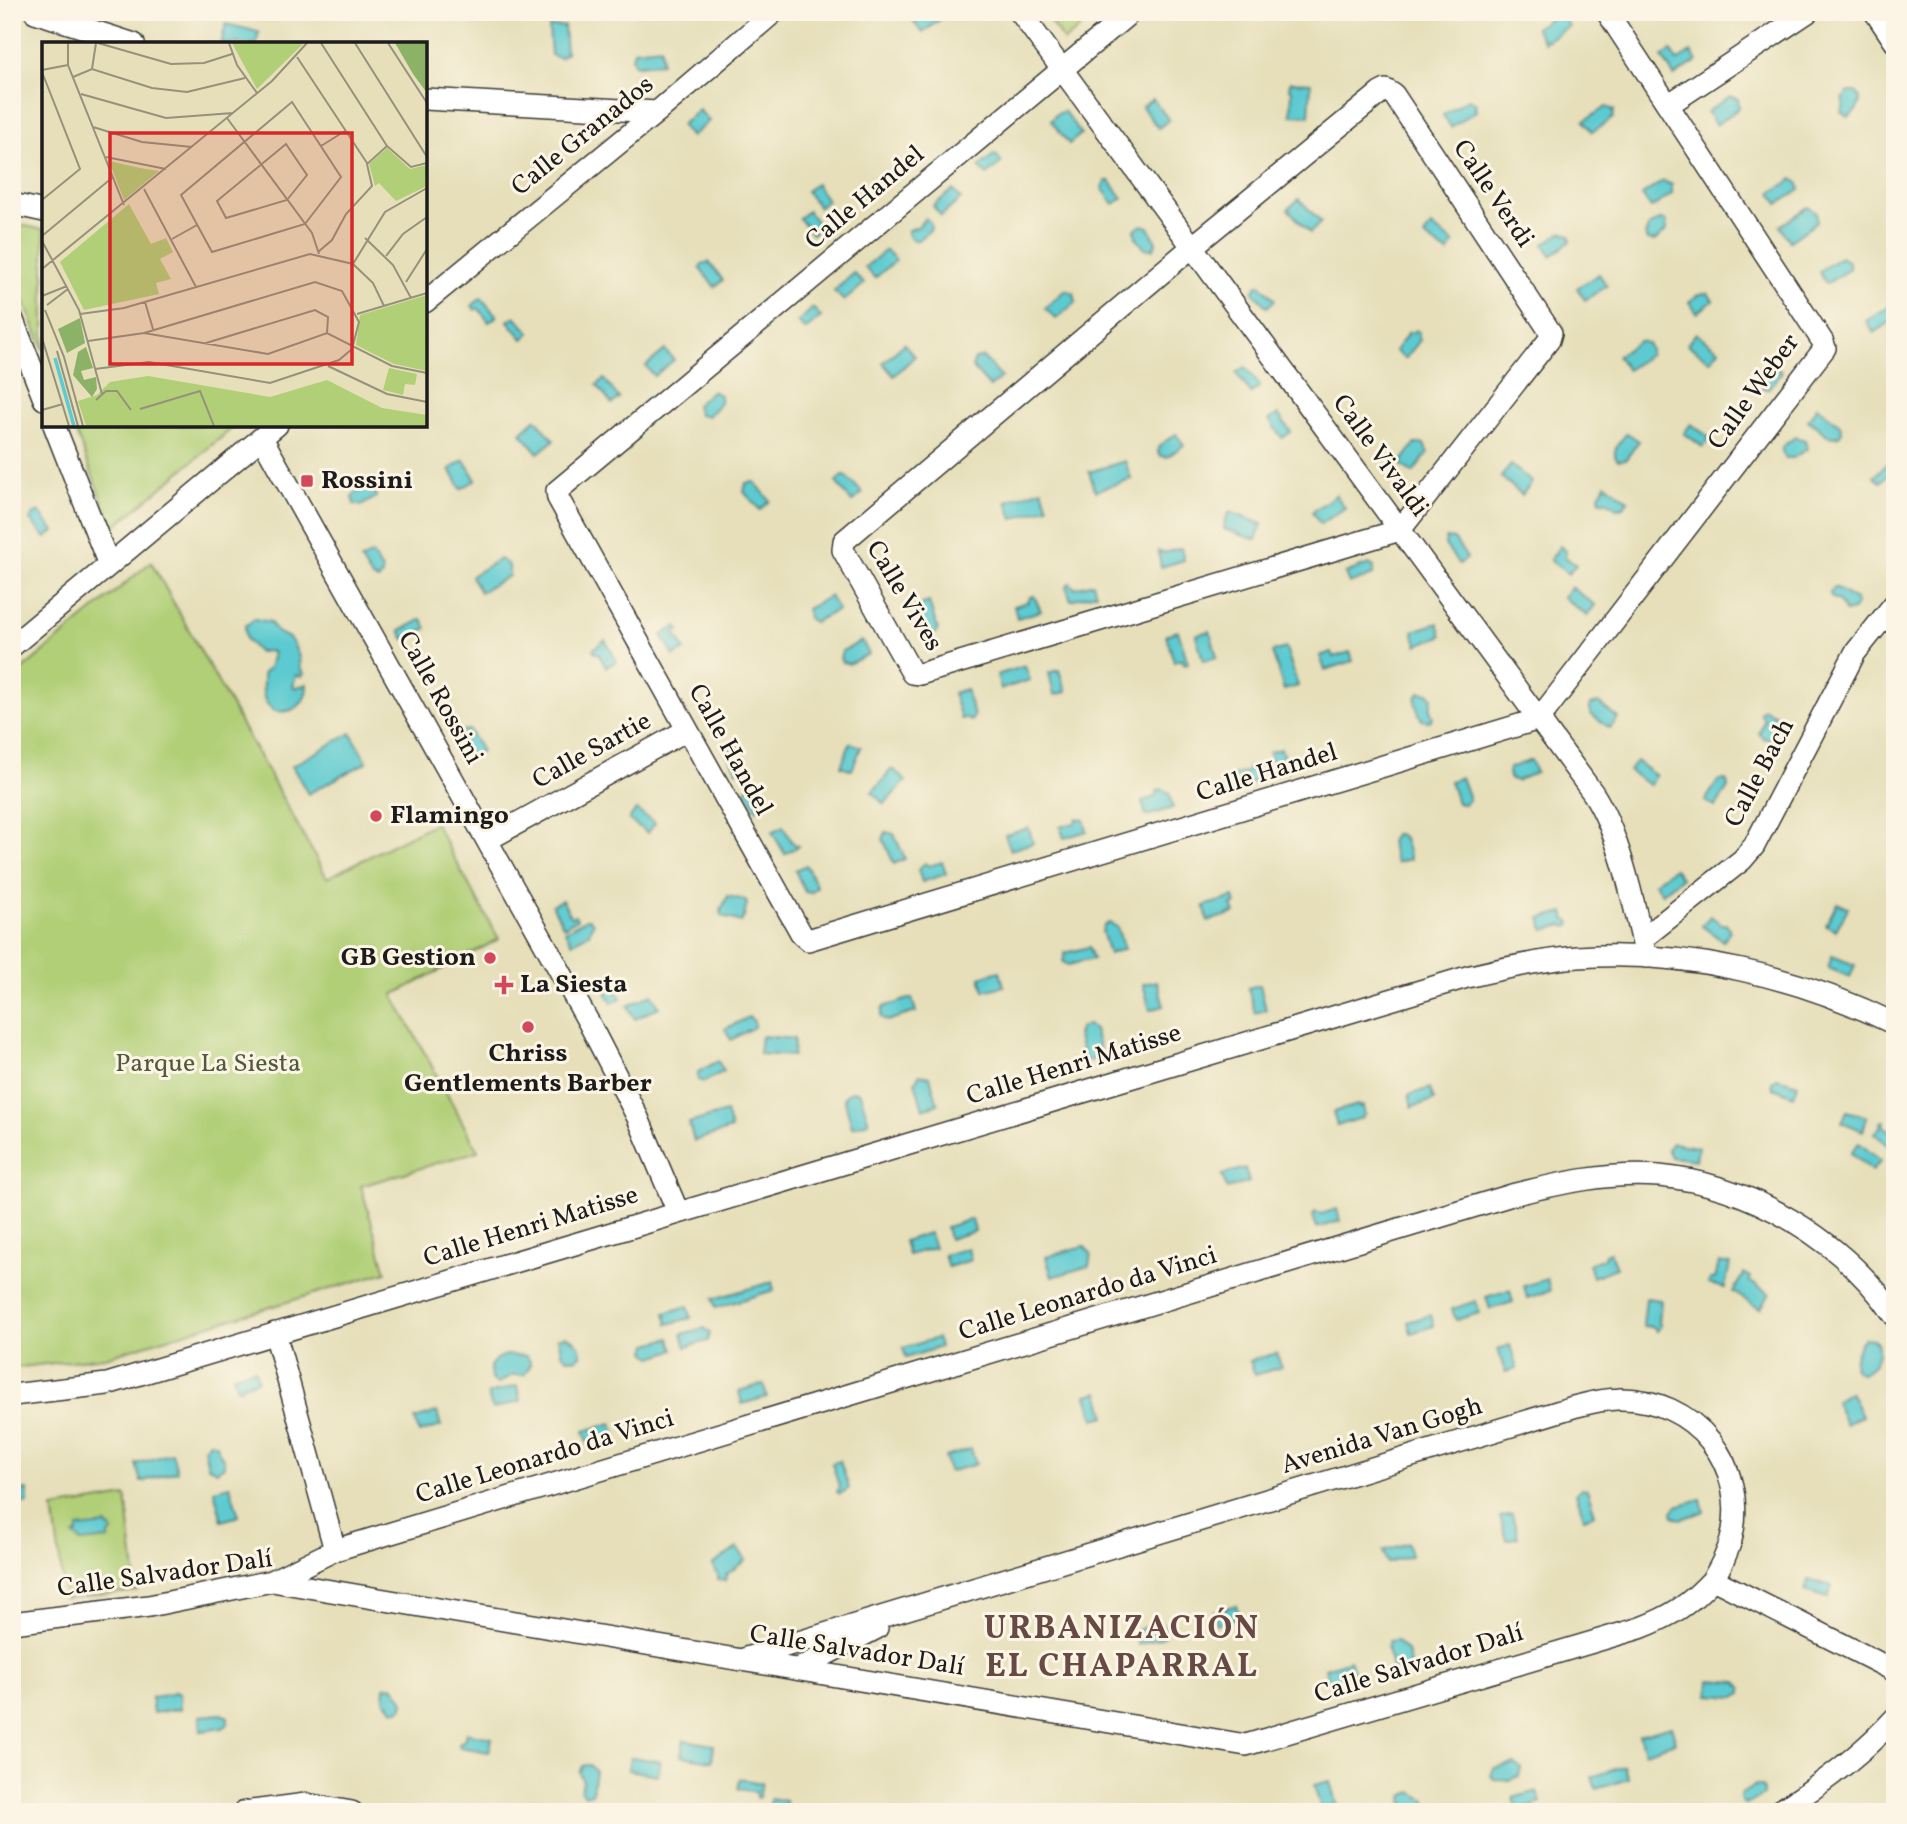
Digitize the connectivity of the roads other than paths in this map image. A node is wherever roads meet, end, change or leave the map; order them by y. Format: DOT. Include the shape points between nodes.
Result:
graph roads {
  1 [pos="35,12"];
  2 [pos="774,12"];
  3 [pos="1020,12"];
  4 [pos="1131,12"];
  5 [pos="1607,12"];
  6 [pos="1808,12"];
  7 [pos="1875,12"];
  8 [pos="128,42"];
  9 [pos="1895,42"];
  10 [pos="1062,70"];
  11 [pos="427,99"];
  12 [pos="1668,105"];
  13 [pos="657,112"];
  14 [pos="12,204"];
  15 [pos="42,211"];
  16 [pos="1191,248"];
  17 [pos="427,281"];
  18 [pos="448,283"];
  19 [pos="427,300"];
  20 [pos="12,318"];
  21 [pos="18,351"];
  22 [pos="42,395"];
  23 [pos="55,427"];
  24 [pos="270,431"];
  25 [pos="1399,530"];
  26 [pos="109,565"];
  27 [pos="1895,603"];
  28 [pos="12,646"];
  29 [pos="1539,719"];
  30 [pos="687,730"];
  31 [pos="487,840"];
  32 [pos="1644,948"];
  33 [pos="1895,1024"];
  34 [pos="678,1212"];
  35 [pos="1895,1316"];
  36 [pos="275,1333"];
  37 [pos="12,1395"];
  38 [pos="335,1549"];
  39 [pos="1713,1579"];
  40 [pos="272,1581"];
  41 [pos="921,1605"];
  42 [pos="12,1623"];
  43 [pos="827,1634"];
  44 [pos="740,1660"];
  45 [pos="798,1670"];
  46 [pos="1895,1671"];
  47 [pos="1895,1718"];
  48 [pos="244,1812"];
  49 [pos="352,1812"];
  50 [pos="1778,1812"];
  1 -- 8 [label="street"];
  2 -- 13 [label="street, Calle Granados"];
  3 -- 10 [label="street, Calle Vivaldi"];
  4 -- 10 [label="street"];
  5 -- 12 [label="street, Calle Weber"];
  6 -- 12 [label="street"];
  7 -- 9 [label="street"];
  10 -- 16 [label="street, Calle Vivaldi"];
  10 -- 30 [label="street, Calle Handel" via="558,489 558,498"];
  11 -- 13 [label="street"];
  12 -- 29 [label="street, Calle Weber" via="1825,348"];
  13 -- 18 [label="street, Calle Granados"];
  14 -- 15 [label="street"];
  16 -- 25 [label="street, Calle Vivaldi"];
  16 -- 25 [label="street, Calle Verdi" via="1380,93 1386,90 1394,95 1551,334"];
  16 -- 25 [label="street, Calle Vives" via="844,541 843,550 909,670 920,674"];
  17 -- 18 [label="street"];
  18 -- 19 [label="street, Calle Granados"];
  20 -- 21 [label="street"];
  21 -- 22 [label="street"];
  23 -- 26 [label="street"];
  24 -- 26 [label="street"];
  24 -- 31 [label="street, Calle Rossini"];
  25 -- 29 [label="street, Calle Vivaldi"];
  26 -- 28 [label="street"];
  27 -- 32 [label="street, Calle Bach" via="1844,672 1754,846"];
  29 -- 30 [label="street, Calle Handel" via="810,940 802,935"];
  29 -- 32 [label="street, Calle Vivaldi" via="1605,813"];
  30 -- 31 [label="street, Calle Sartie"];
  31 -- 34 [label="street, Calle Rossini" via="614,1070"];
  32 -- 33 [label="street, Calle Henri Matisse" via="1782,980"];
  32 -- 34 [label="street, Calle Henri Matisse" via="1467,976"];
  34 -- 36 [label="street, Calle Henri Matisse"];
  35 -- 38 [label="street, Calle Leonardo da Vinci" via="1832,1248 1758,1204 1698,1183 1658,1176 1562,1183"];
  36 -- 37 [label="street, Calle Henri Matisse" via="107,1384"];
  36 -- 38 [label="street"];
  38 -- 40 [label="street, Calle Leonardo da Vinci"];
  39 -- 41 [label="street, Avenida Van Gogh" via="1724,1560 1734,1517 1728,1473 1719,1453 1691,1419 1644,1401 1619,1399 1570,1408"];
  39 -- 45 [label="street, Calle Salvador Dalí" via="1693,1601 1640,1628 1246,1745"];
  39 -- 46 [label="street"];
  40 -- 42 [label="street, Calle Salvador Dalí" via="149,1606"];
  40 -- 44 [label="street, Calle Salvador Dalí"];
  41 -- 43 [label="street, Avenida Van Gogh"];
  41 -- 45 [label="street, Avenida Van Gogh"];
  43 -- 44 [label="street, Avenida Van Gogh"];
  43 -- 45 [label="street"];
  44 -- 45 [label="street, Calle Salvador Dalí"];
  47 -- 50 [label="street" via="1834,1774"];
  48 -- 49 [label="street" via="306,1804"];
}
